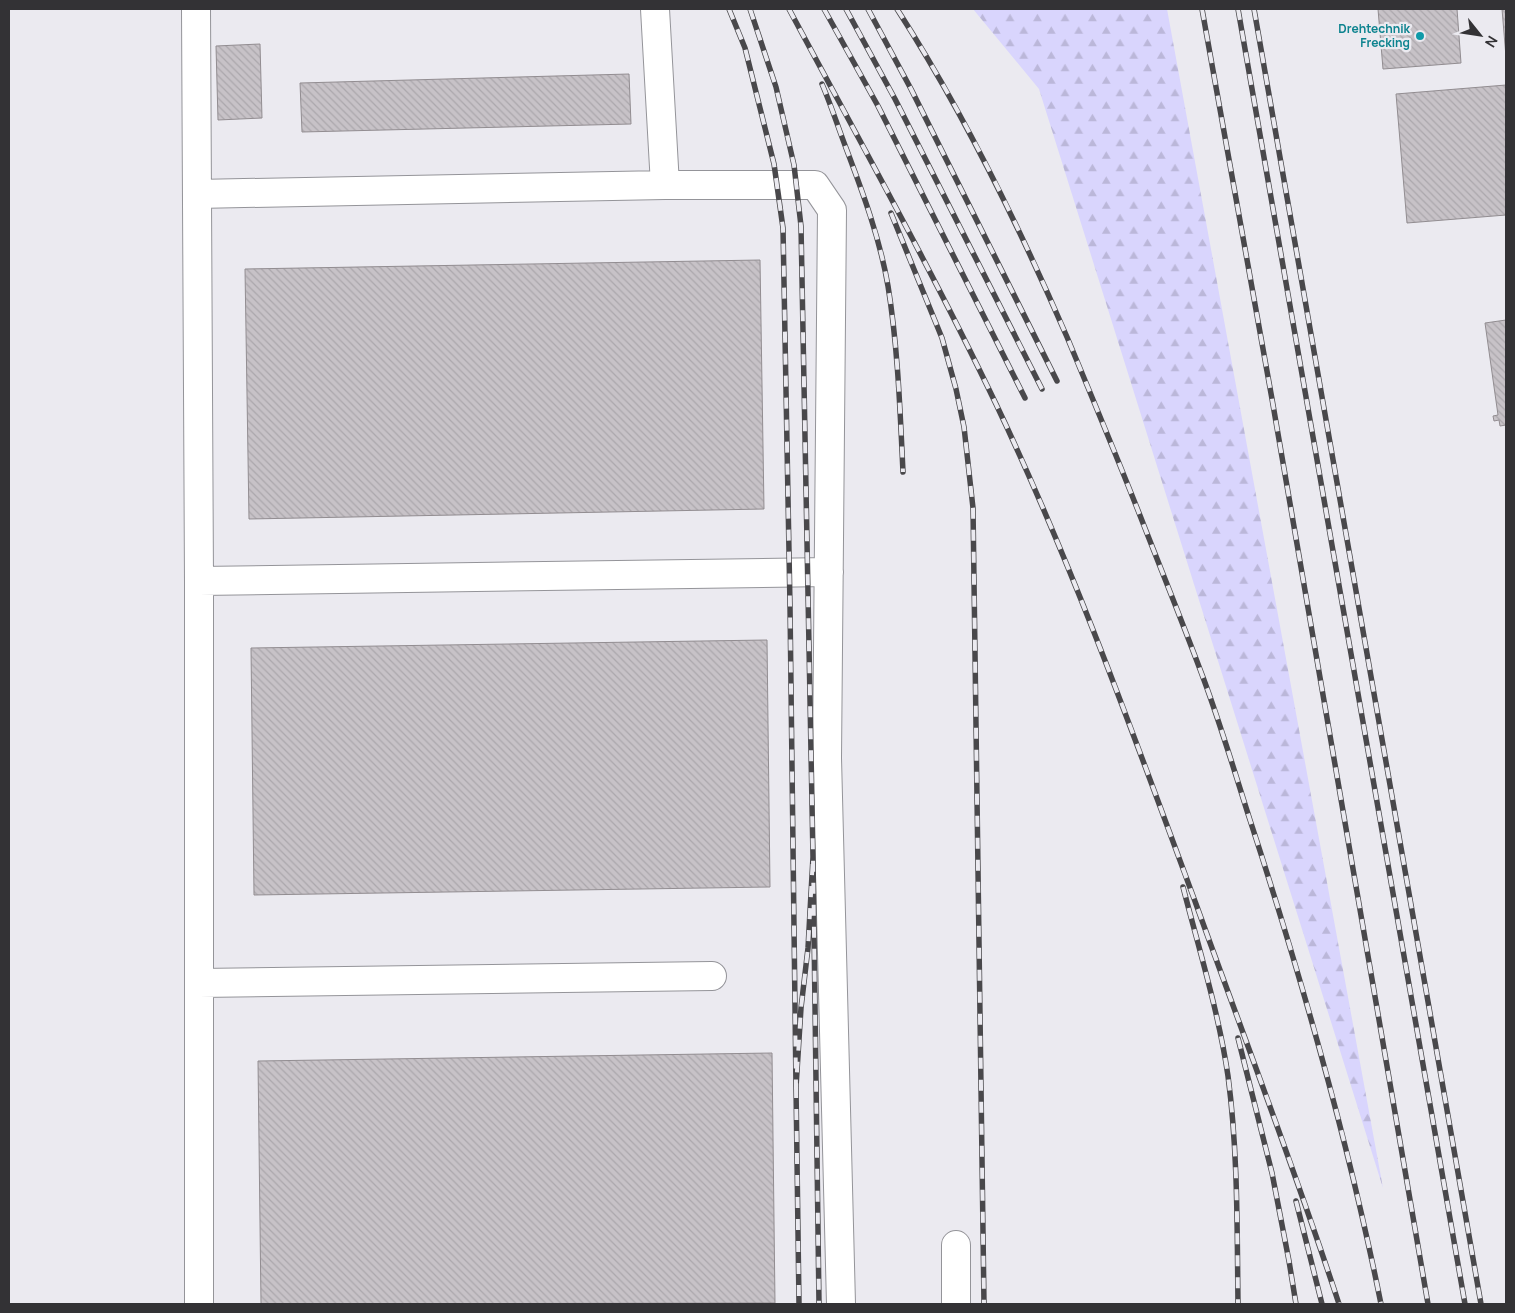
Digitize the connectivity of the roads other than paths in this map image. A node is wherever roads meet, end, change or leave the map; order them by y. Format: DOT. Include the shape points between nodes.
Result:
graph roads {
  1 [pos="196,9"];
  2 [pos="654,9"];
  3 [pos="665,185"];
  4 [pos="196,194"];
  5 [pos="829,572"];
  6 [pos="200,582"];
  7 [pos="712,976"];
  8 [pos="199,983"];
  9 [pos="956,1245"];
  10 [pos="199,1304"];
  11 [pos="841,1304"];
  12 [pos="956,1304"];
  1 -- 4 [label="lane"];
  2 -- 3 [label="lane"];
  3 -- 4 [label="lane"];
  3 -- 5 [label="lane" via="815,185 832,210"];
  4 -- 6 [label="lane"];
  5 -- 6 [label="lane"];
  5 -- 11 [label="lane" via="827,758"];
  6 -- 8 [label="lane"];
  7 -- 8 [label="lane"];
  8 -- 10 [label="lane"];
  9 -- 12 [label="lane"];
}
